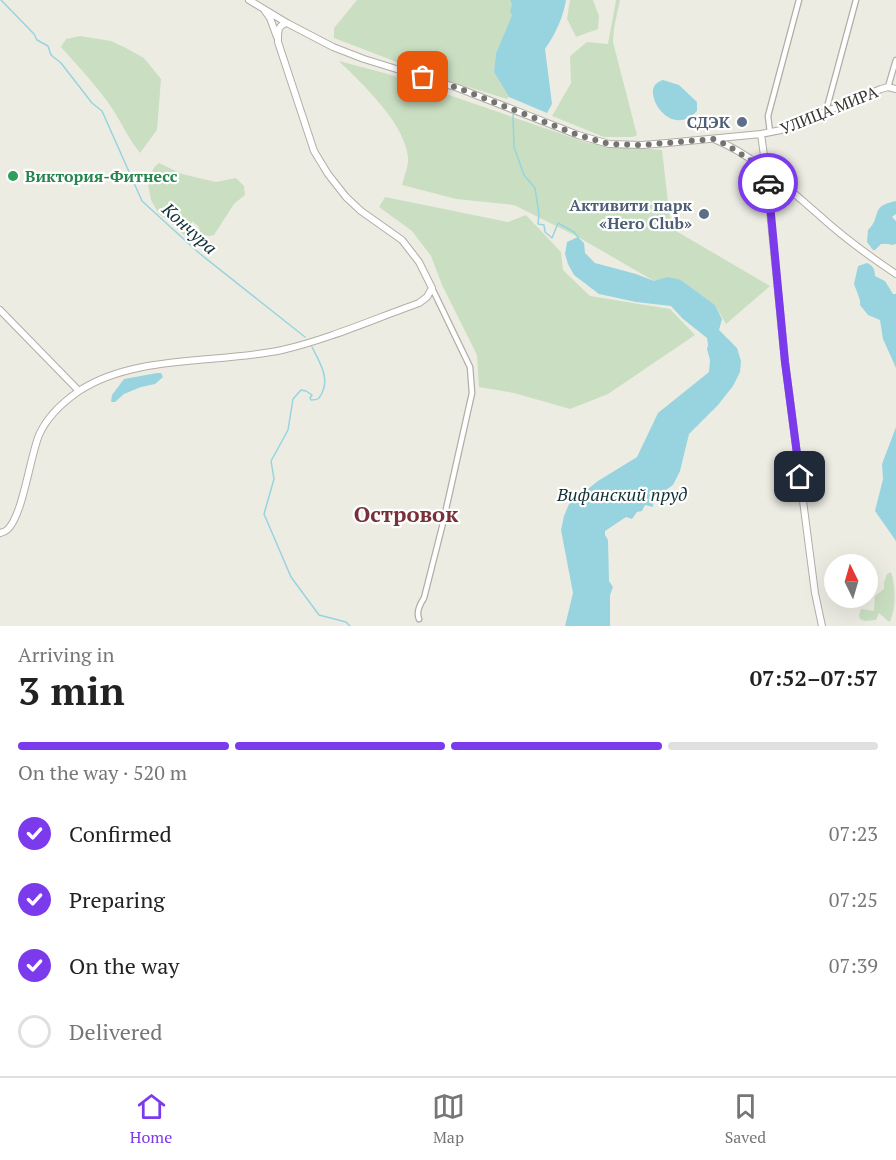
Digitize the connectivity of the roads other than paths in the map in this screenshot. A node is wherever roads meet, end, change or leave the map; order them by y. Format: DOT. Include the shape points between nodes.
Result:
graph roads {
  1 [pos="249,0"];
  2 [pos="799,0"];
  3 [pos="856,0"];
  4 [pos="263,8"];
  5 [pos="287,23"];
  6 [pos="278,42"];
  7 [pos="896,60"];
  8 [pos="888,87"];
  9 [pos="896,89"];
  10 [pos="826,111"];
  11 [pos="770,132"];
  12 [pos="761,134"];
  13 [pos="714,139"];
  14 [pos="766,170"];
  15 [pos="896,274"];
  16 [pos="432,288"];
  17 [pos="0,310"];
  18 [pos="79,391"];
  19 [pos="0,533"];
  20 [pos="419,619"];
  21 [pos="822,626"];
  1 -- 4 [label="main road, УЛИЦА МИРА"];
  2 -- 11 [label="street" via="768,116"];
  3 -- 10 [label="street"];
  4 -- 5 [label="main road, УЛИЦА МИРА"];
  4 -- 6 [label="main road"];
  5 -- 6 [label="main road" via="280,27"];
  5 -- 13 [label="main road, УЛИЦА МИРА" via="364,59 458,88 609,144"];
  6 -- 16 [label="main road" via="314,151 328,174 353,204 402,240"];
  7 -- 8 [label="street"];
  8 -- 9 [label="main road, УЛИЦА МИРА"];
  8 -- 10 [label="main road, УЛИЦА МИРА"];
  10 -- 11 [label="main road, УЛИЦА МИРА"];
  11 -- 12 [label="main road, УЛИЦА МИРА"];
  12 -- 13 [label="main road, УЛИЦА МИРА"];
  12 -- 14 [label="main road"];
  13 -- 14 [label="main road"];
  14 -- 15 [label="main road"];
  14 -- 21 [label="main road" via="785,362"];
  16 -- 18 [label="main road" via="419,303 297,346 253,356 129,370"];
  16 -- 20 [label="street" via="470,367 472,393"];
  17 -- 18 [label="main road"];
  18 -- 19 [label="main road" via="55,411 40,433 16,515 8,529"];
}
